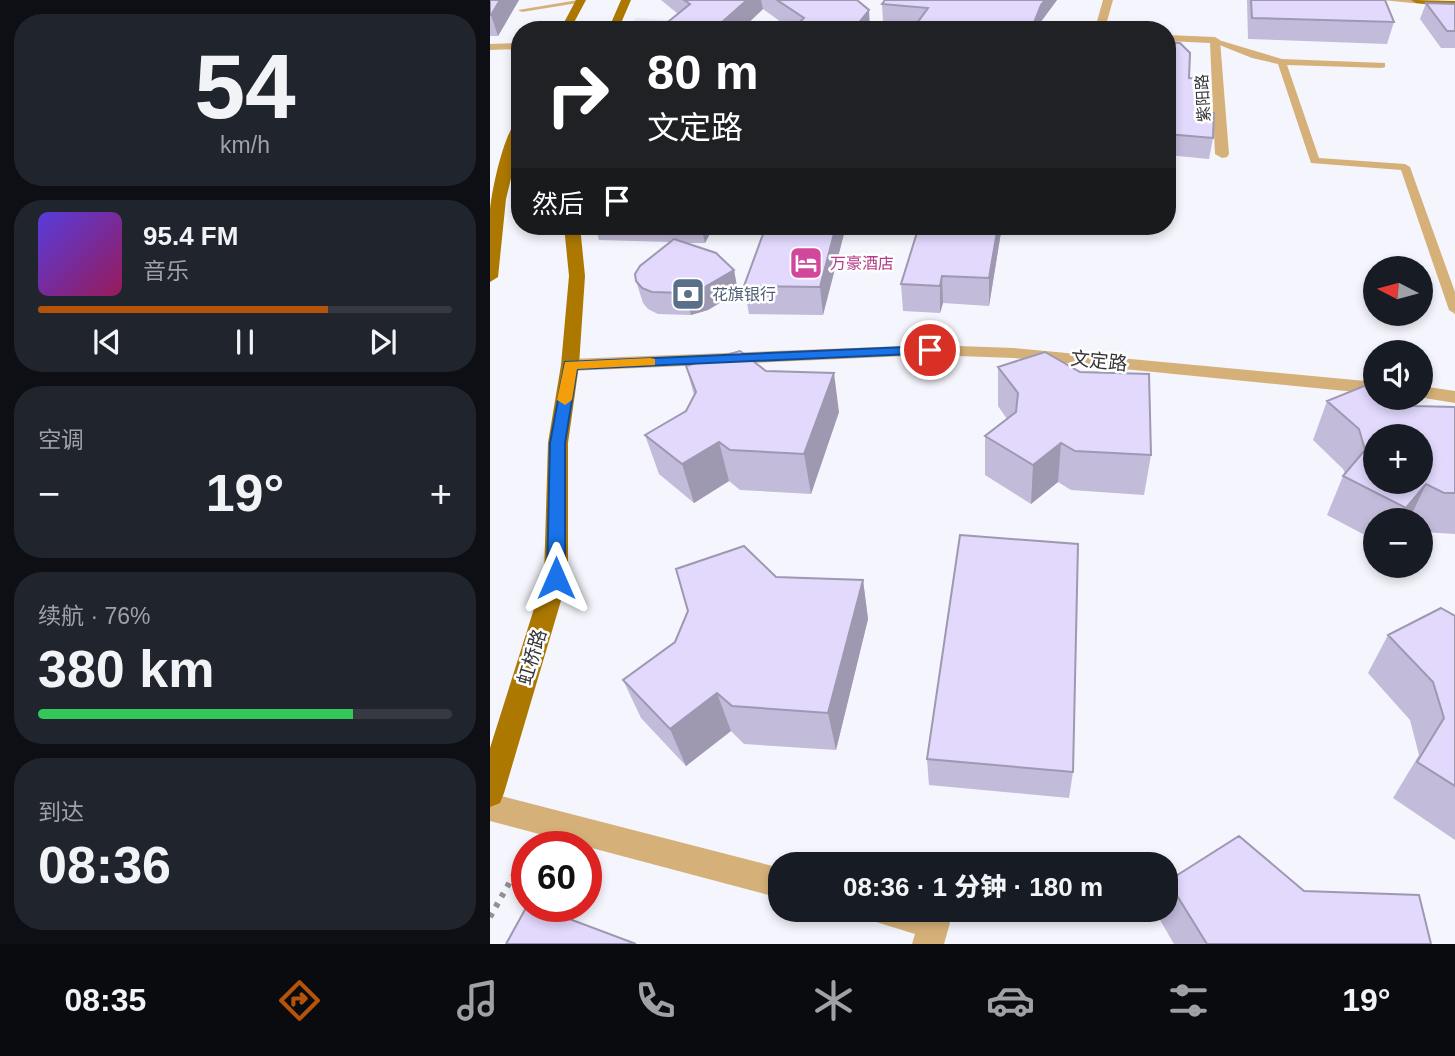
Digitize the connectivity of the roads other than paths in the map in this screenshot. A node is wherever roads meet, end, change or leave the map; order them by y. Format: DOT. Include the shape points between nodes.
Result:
graph roads {
  1 [pos="626,0"];
  2 [pos="1108,0"];
  3 [pos="1386,0"];
  4 [pos="1416,0"];
  5 [pos="581,1"];
  6 [pos="1453,4"];
  7 [pos="522,10"];
  8 [pos="570,21"];
  9 [pos="617,21"];
  10 [pos="1102,21"];
  11 [pos="1176,38"];
  12 [pos="1216,40"];
  13 [pos="511,46"];
  14 [pos="490,47"];
  15 [pos="1282,62"];
  16 [pos="1382,65"];
  17 [pos="511,148"];
  18 [pos="1222,154"];
  19 [pos="573,235"];
  20 [pos="490,277"];
  21 [pos="1455,310"];
  22 [pos="570,365"];
  23 [pos="1363,387"];
  24 [pos="1433,394"];
  25 [pos="1455,397"];
  26 [pos="490,793"];
  27 [pos="490,807"];
  28 [pos="768,880"];
  29 [pos="930,922"];
  30 [pos="928,944"];
  1 -- 9 [label="main road"];
  2 -- 10 [label="street"];
  3 -- 6 [label="lane"];
  4 -- 6 [label="main road"];
  5 -- 7 [label="lane"];
  5 -- 8 [label="main road"];
  11 -- 12 [label="street"];
  12 -- 15 [label="lane"];
  12 -- 18 [label="street, 紫阳路"];
  13 -- 14 [label="street"];
  15 -- 16 [label="lane"];
  15 -- 21 [label="lane" via="1315,161 1405,167"];
  17 -- 20 [label="main road" via="497,204"];
  19 -- 22 [label="main road, 虹桥路" via="577,276"];
  22 -- 23 [label="street, 文定路" via="930,350 1014,353"];
  22 -- 26 [label="main road, 虹桥路" via="558,443 556,578"];
  24 -- 25 [label="street"];
  27 -- 28 [label="street"];
  29 -- 30 [label="street" via="934,923"];
}
